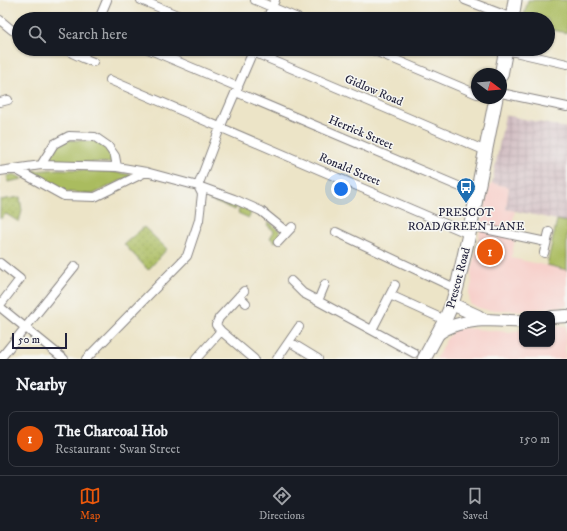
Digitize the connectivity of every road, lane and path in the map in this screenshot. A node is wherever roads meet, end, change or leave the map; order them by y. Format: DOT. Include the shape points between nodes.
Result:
graph roads {
  1 [pos="107,0"];
  2 [pos="140,0"];
  3 [pos="255,0"];
  4 [pos="466,0"];
  5 [pos="515,0"];
  6 [pos="274,4"];
  7 [pos="102,12"];
  8 [pos="170,12"];
  9 [pos="288,12"];
  10 [pos="495,12"];
  11 [pos="513,12"];
  12 [pos="0,20"];
  13 [pos="12,30"];
  14 [pos="79,56"];
  15 [pos="163,56"];
  16 [pos="251,56"];
  17 [pos="268,56"];
  18 [pos="387,56"];
  19 [pos="505,56"];
  20 [pos="532,56"];
  21 [pos="83,58"];
  22 [pos="93,62"];
  23 [pos="567,64"];
  24 [pos="502,68"];
  25 [pos="110,80"];
  26 [pos="237,90"];
  27 [pos="471,91"];
  28 [pos="507,100"];
  29 [pos="494,104"];
  30 [pos="567,107"];
  31 [pos="220,128"];
  32 [pos="486,151"];
  33 [pos="41,165"];
  34 [pos="117,167"];
  35 [pos="14,169"];
  36 [pos="0,171"];
  37 [pos="146,172"];
  38 [pos="198,186"];
  39 [pos="477,194"];
  40 [pos="470,230"];
  41 [pos="336,232"];
  42 [pos="549,232"];
  43 [pos="278,242"];
  44 [pos="546,242"];
  45 [pos="544,253"];
  46 [pos="0,263"];
  47 [pos="75,266"];
  48 [pos="291,281"];
  49 [pos="326,284"];
  50 [pos="395,285"];
  51 [pos="457,289"];
  52 [pos="390,295"];
  53 [pos="318,301"];
  54 [pos="246,303"];
  55 [pos="0,306"];
  56 [pos="448,312"];
  57 [pos="567,316"];
  58 [pos="555,317"];
  59 [pos="484,320"];
  60 [pos="519,321"];
  61 [pos="470,322"];
  62 [pos="299,327"];
  63 [pos="25,328"];
  64 [pos="372,330"];
  65 [pos="221,331"];
  66 [pos="438,334"];
  67 [pos="290,342"];
  68 [pos="419,356"];
  69 [pos="0,359"];
  70 [pos="64,359"];
  71 [pos="86,359"];
  72 [pos="196,359"];
  73 [pos="254,359"];
  74 [pos="278,359"];
  75 [pos="318,359"];
  1 -- 7 [label="street"];
  2 -- 8 [label="street"];
  3 -- 6 [label="street"];
  4 -- 10 [label="street"];
  5 -- 11 [label="main road"];
  6 -- 9 [label="street"];
  12 -- 13 [label="street"];
  14 -- 21 [label="street"];
  15 -- 26 [label="street, Herrick Street"];
  16 -- 26 [label="street"];
  17 -- 32 [label="street, Gidlow Road"];
  18 -- 27 [label="street"];
  19 -- 24 [label="main road"];
  20 -- 23 [label="street"];
  21 -- 22 [label="street"];
  25 -- 31 [label="street, Ronald Street"];
  26 -- 31 [label="street"];
  26 -- 39 [label="street, Herrick Street"];
  28 -- 30 [label="street"];
  29 -- 32 [label="main road, Prescot Road"];
  31 -- 38 [label="street"];
  31 -- 40 [label="street, Ronald Street"];
  32 -- 39 [label="main road, Prescot Road"];
  33 -- 34 [label="street"];
  33 -- 34 [label="street" via="54,144 70,136 95,137 108,146 115,156"];
  33 -- 35 [label="street"];
  34 -- 37 [label="street"];
  35 -- 36 [label="street"];
  35 -- 37 [label="street" via="64,196 95,197"];
  37 -- 38 [label="street"];
  38 -- 43 [label="street" via="261,211 289,229"];
  38 -- 71 [label="street" via="202,194 199,220 187,256"];
  39 -- 40 [label="main road, Prescot Road"];
  40 -- 44 [label="street, Ronald Street"];
  40 -- 51 [label="main road, Prescot Road"];
  41 -- 51 [label="street"];
  42 -- 44 [label="street"];
  44 -- 45 [label="street"];
  46 -- 55 [label="street" via="20,279"];
  47 -- 63 [label="street"];
  48 -- 53 [label="street" via="303,293"];
  49 -- 53 [label="street"];
  50 -- 52 [label="street"];
  51 -- 56 [label="main road, Prescot Road"];
  52 -- 56 [label="street"];
  52 -- 64 [label="street"];
  53 -- 64 [label="street"];
  54 -- 65 [label="street" via="241,293 219,318 216,325"];
  55 -- 63 [label="street"];
  56 -- 59 [label="main road" via="478,316"];
  56 -- 61 [label="main road"];
  56 -- 66 [label="main road, Prescot Road"];
  57 -- 58 [label="main road"];
  59 -- 60 [label="main road"];
  59 -- 61 [label="main road"];
  61 -- 66 [label="main road" via="450,327"];
  62 -- 67 [label="street"];
  63 -- 69 [label="street"];
  63 -- 70 [label="street"];
  64 -- 68 [label="street"];
  65 -- 72 [label="street"];
  65 -- 73 [label="street"];
  66 -- 68 [label="main road, Prescot Road"];
  67 -- 74 [label="street"];
  67 -- 75 [label="street"];
}
